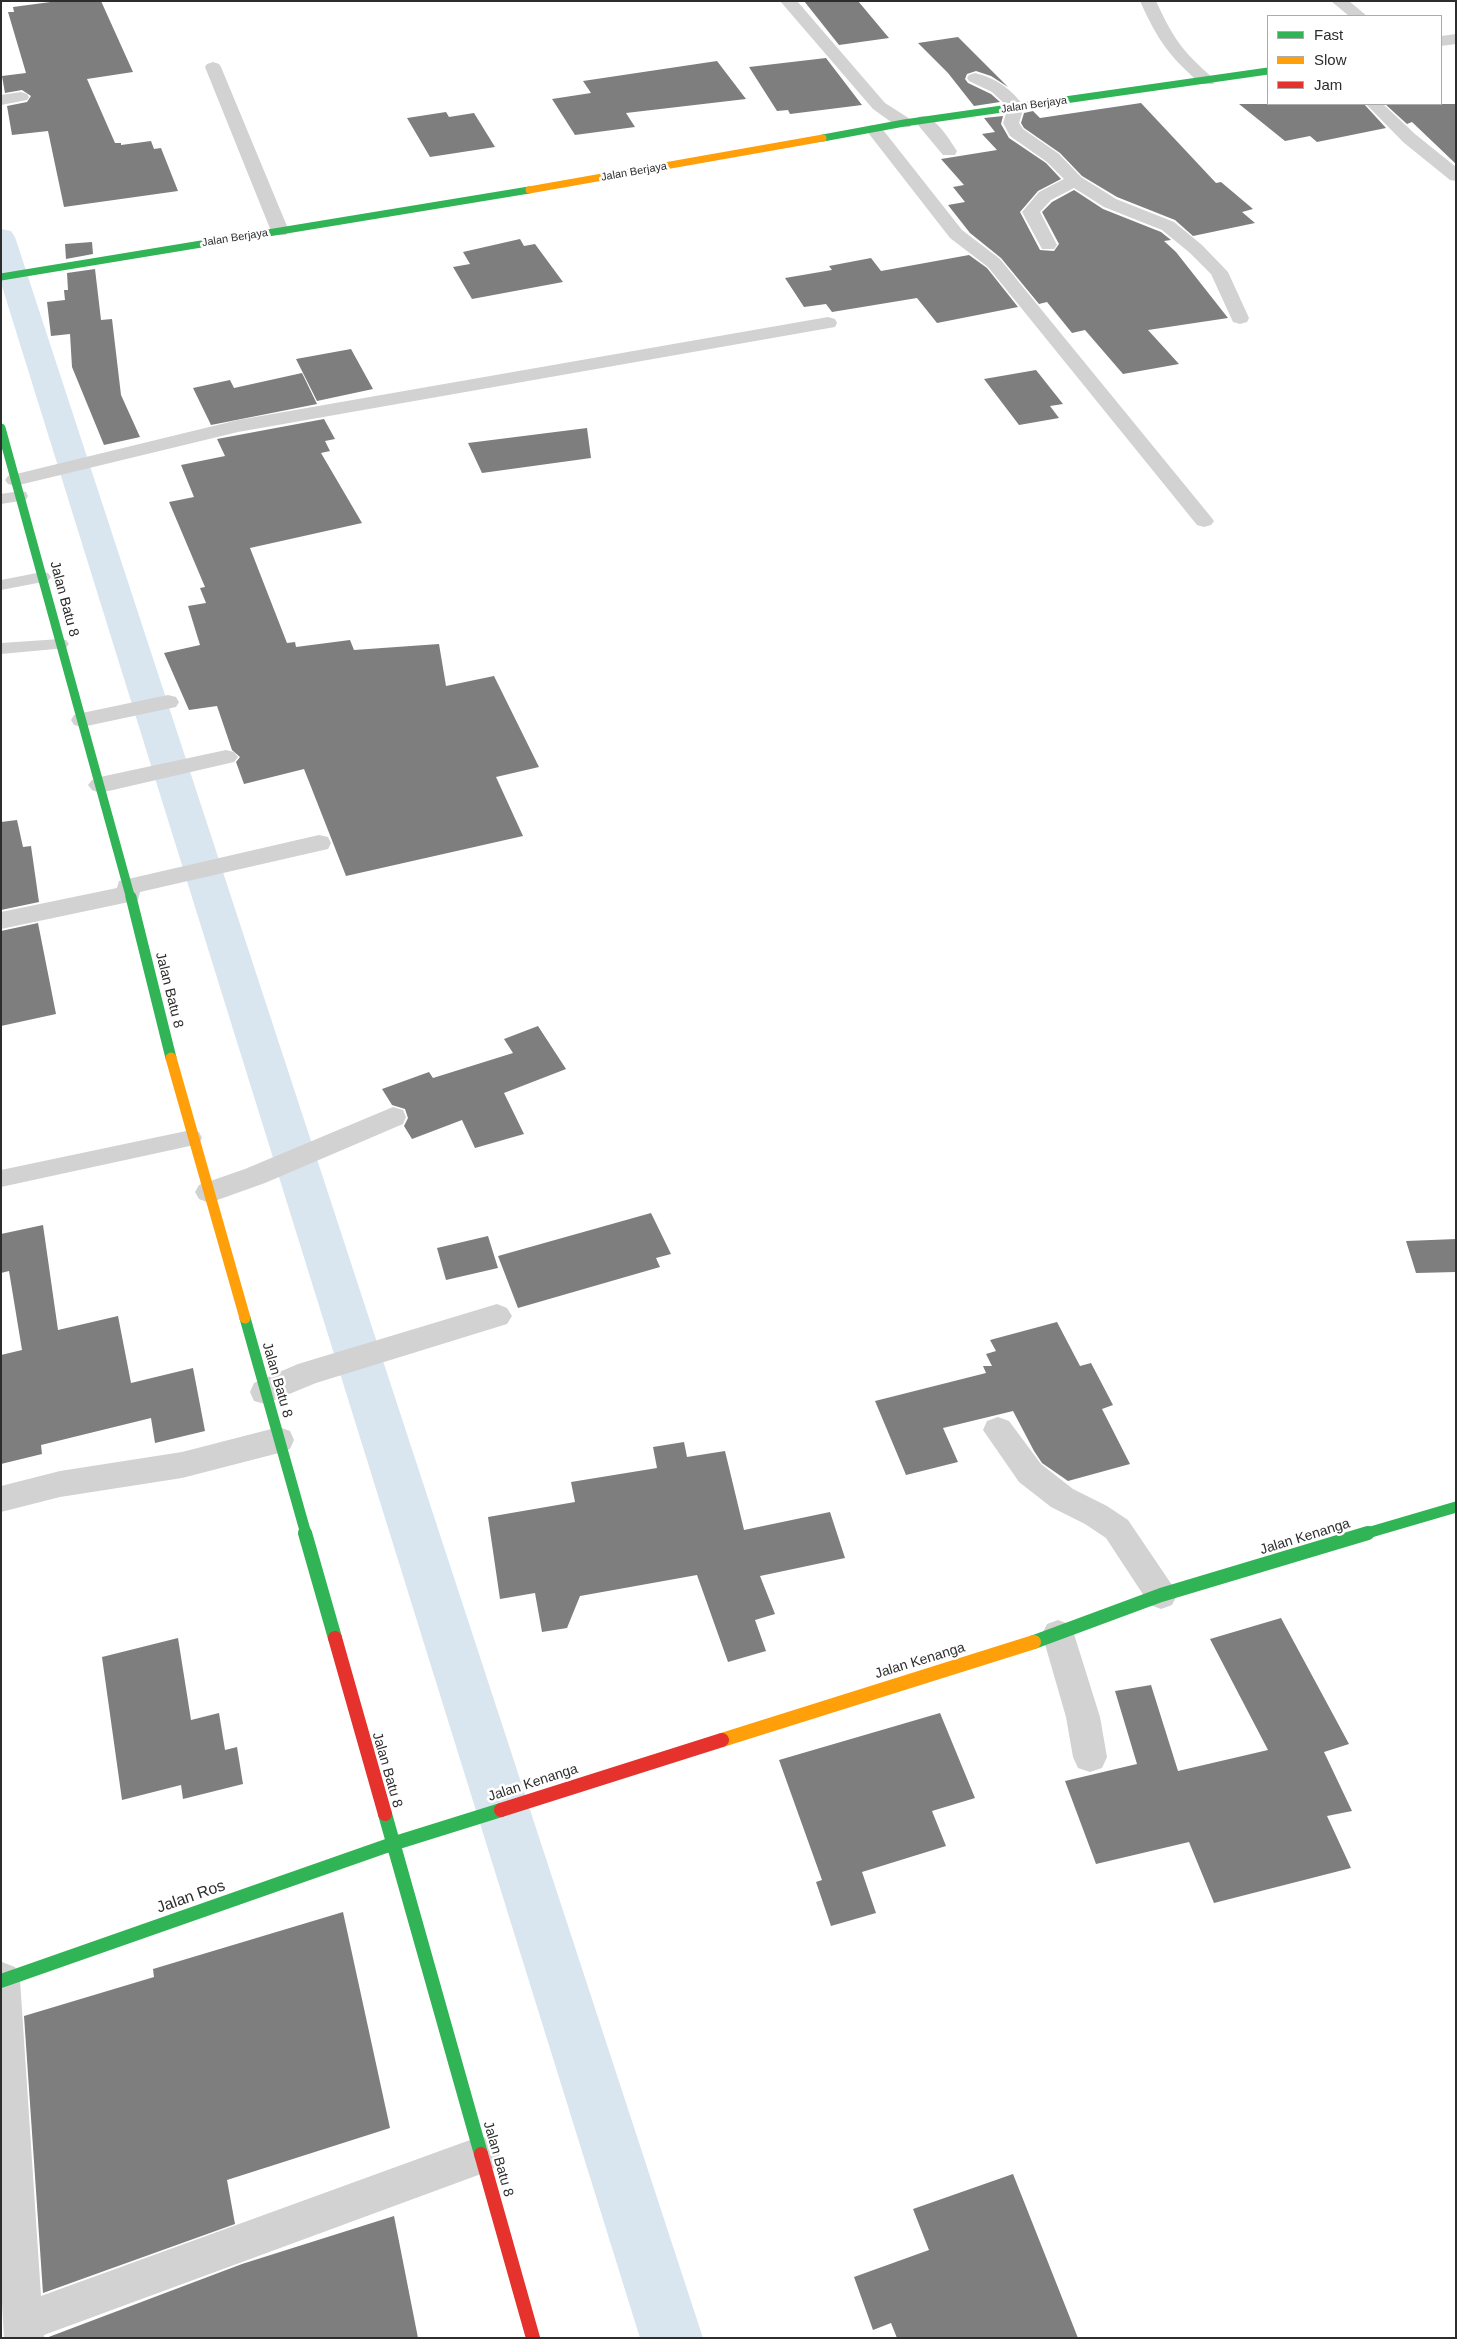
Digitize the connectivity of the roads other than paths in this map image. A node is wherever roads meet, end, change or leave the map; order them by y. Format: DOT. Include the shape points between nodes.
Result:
graph roads {
  1 [pos="788,1"];
  2 [pos="1148,1"];
  3 [pos="1339,1"];
  4 [pos="1357,15"];
  5 [pos="1456,39"];
  6 [pos="1442,41"];
  7 [pos="213,67"];
  8 [pos="1267,70"];
  9 [pos="975,78"];
  10 [pos="1207,81"];
  11 [pos="21,97"];
  12 [pos="2,100"];
  13 [pos="1375,105"];
  14 [pos="1016,107"];
  15 [pos="924,121"];
  16 [pos="904,124"];
  17 [pos="874,130"];
  18 [pos="949,151"];
  19 [pos="1456,176"];
  20 [pos="1075,181"];
  21 [pos="280,231"];
  22 [pos="1048,244"];
  23 [pos="1,277"];
  24 [pos="1240,318"];
  25 [pos="828,323"];
  26 [pos="1,428"];
  27 [pos="18,488"];
  28 [pos="1,499"];
  29 [pos="1204,521"];
  30 [pos="42,577"];
  31 [pos="1,586"];
  32 [pos="60,644"];
  33 [pos="1,650"];
  34 [pos="168,702"];
  35 [pos="82,720"];
  36 [pos="226,758"];
  37 [pos="100,785"];
  38 [pos="319,843"];
  39 [pos="128,890"];
  40 [pos="1,921"];
  41 [pos="393,1116"];
  42 [pos="191,1138"];
  43 [pos="1,1179"];
  44 [pos="209,1192"];
  45 [pos="497,1316"];
  46 [pos="265,1392"];
  47 [pos="998,1430"];
  48 [pos="279,1440"];
  49 [pos="1,1499"];
  50 [pos="1456,1507"];
  51 [pos="1161,1595"];
  52 [pos="1058,1634"];
  53 [pos="1090,1757"];
  54 [pos="392,1844"];
  55 [pos="2,1980"];
  56 [pos="481,2155"];
  57 [pos="23,2330"];
  58 [pos="533,2338"];
  1 -- 16 [label="street" via="879,106"];
  2 -- 10 [label="street" via="1164,36"];
  3 -- 4 [label="street"];
  5 -- 6 [label="street"];
  7 -- 21 [label="street"];
  8 -- 10 [label="street, Jalan Berjaya"];
  9 -- 14 [label="street" via="992,83"];
  10 -- 14 [label="street, Jalan Berjaya"];
  11 -- 12 [label="street"];
  13 -- 19 [label="street" via="1408,138"];
  14 -- 15 [label="street, Jalan Berjaya"];
  14 -- 20 [label="street" via="1012,123 1016,132 1053,158"];
  15 -- 16 [label="street, Jalan Berjaya"];
  15 -- 18 [label="street" via="934,129"];
  16 -- 17 [label="street, Jalan Berjaya"];
  17 -- 21 [label="street, Jalan Berjaya"];
  17 -- 29 [label="street" via="956,234 994,263"];
  20 -- 22 [label="street" via="1051,190 1031,212"];
  20 -- 24 [label="street" via="1110,203 1168,226 1196,249 1219,272"];
  21 -- 23 [label="street, Jalan Berjaya"];
  25 -- 27 [label="street" via="238,426 56,471"];
  26 -- 27 [label="street, Jalan Batu 8"];
  27 -- 28 [label="lane"];
  27 -- 30 [label="street, Jalan Batu 8"];
  30 -- 31 [label="lane"];
  30 -- 32 [label="street, Jalan Batu 8"];
  32 -- 33 [label="lane"];
  32 -- 35 [label="street, Jalan Batu 8"];
  34 -- 35 [label="street"];
  35 -- 37 [label="street, Jalan Batu 8"];
  36 -- 37 [label="street"];
  37 -- 39 [label="street, Jalan Batu 8"];
  38 -- 39 [label="street" via="182,874"];
  39 -- 40 [label="street"];
  39 -- 42 [label="street, Jalan Batu 8"];
  41 -- 44 [label="street" via="256,1176"];
  42 -- 43 [label="lane"];
  42 -- 44 [label="street, Jalan Batu 8"];
  44 -- 46 [label="street, Jalan Batu 8"];
  45 -- 46 [label="street" via="308,1373"];
  46 -- 48 [label="street, Jalan Batu 8"];
  47 -- 51 [label="street" via="1030,1472 1062,1498 1117,1529"];
  48 -- 49 [label="street" via="182,1465 60,1484"];
  48 -- 54 [label="street, Jalan Batu 8"];
  50 -- 51 [label="street, Jalan Kenanga"];
  51 -- 52 [label="street, Jalan Kenanga"];
  52 -- 53 [label="street" via="1083,1717"];
  52 -- 54 [label="street, Jalan Kenanga"];
  54 -- 55 [label="street, Jalan Ros"];
  54 -- 56 [label="street, Jalan Batu 8"];
  55 -- 57 [label="street"];
  56 -- 57 [label="street"];
  56 -- 58 [label="street, Jalan Batu 8"];
}
